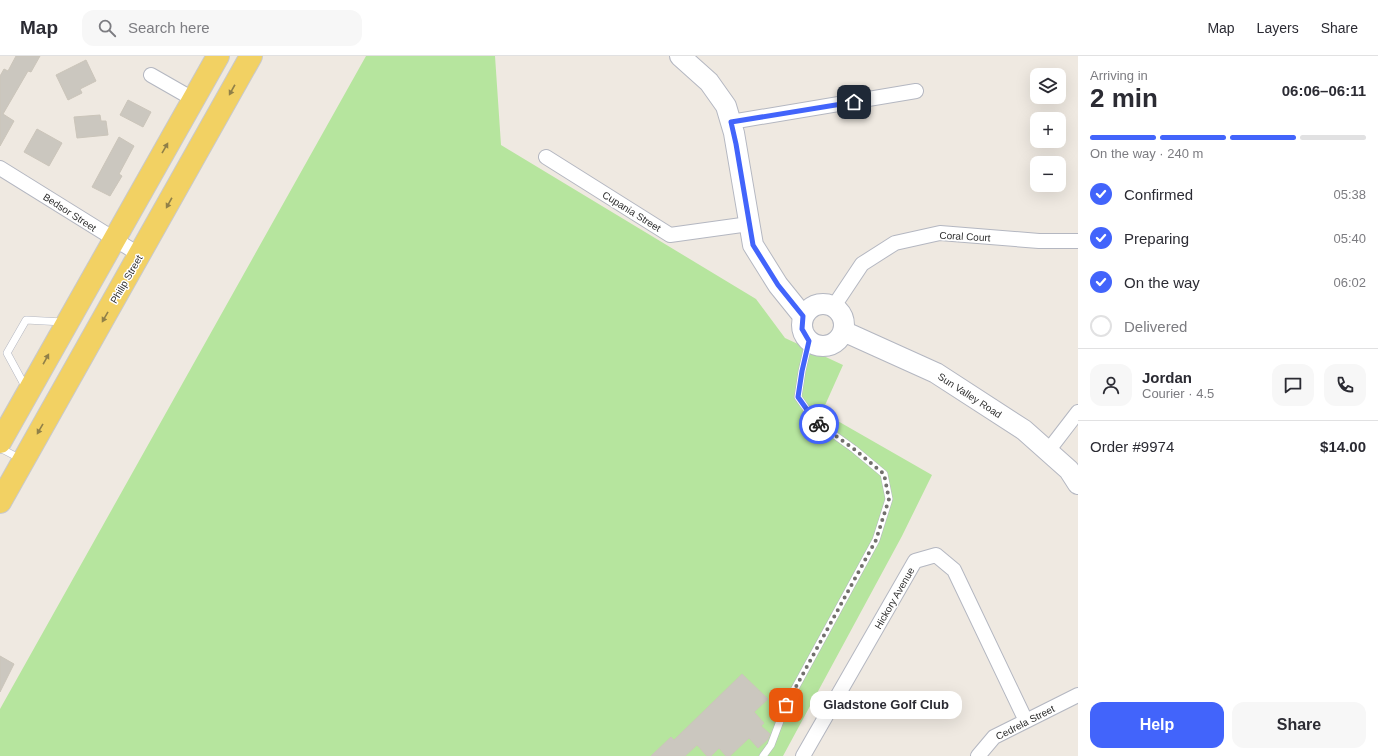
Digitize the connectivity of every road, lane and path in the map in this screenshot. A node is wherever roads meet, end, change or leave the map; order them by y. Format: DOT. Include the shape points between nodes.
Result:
graph roads {
  1 [pos="218,56"];
  2 [pos="251,56"];
  3 [pos="683,57"];
  4 [pos="151,75"];
  5 [pos="916,91"];
  6 [pos="193,99"];
  7 [pos="731,122"];
  8 [pos="546,157"];
  9 [pos="0,168"];
  10 [pos="749,224"];
  11 [pos="113,239"];
  12 [pos="1078,241"];
  13 [pos="140,255"];
  14 [pos="834,306"];
  15 [pos="803,316"];
  16 [pos="67,322"];
  17 [pos="843,331"];
  18 [pos="809,341"];
  19 [pos="28,392"];
  20 [pos="1078,412"];
  21 [pos="0,442"];
  22 [pos="0,448"];
  23 [pos="1048,451"];
  24 [pos="23,460"];
  25 [pos="1078,484"];
  26 [pos="0,502"];
  27 [pos="1078,695"];
  28 [pos="1026,721"];
  29 [pos="763,756"];
  30 [pos="802,756"];
  31 [pos="978,756"];
  1 -- 6 [label="main road"];
  2 -- 13 [label="main road, Philip Street, one-way"];
  3 -- 7 [label="street" via="709,82 726,106"];
  4 -- 6 [label="street"];
  5 -- 7 [label="street"];
  11 -- 6 [label="main road, one-way"];
  7 -- 10 [label="street"];
  8 -- 10 [label="street, Cupania Street" via="670,235"];
  9 -- 11 [label="street, Bedsor Street"];
  10 -- 15 [label="street" via="753,245 778,285"];
  11 -- 13 [label="street, Bedsor Street"];
  11 -- 16 [label="main road"];
  12 -- 14 [label="street, Coral Court" via="1039,241 940,233 895,243 862,264"];
  13 -- 24 [label="main road, Philip Street, one-way"];
  14 -- 15 [label="street" via="816,304"];
  14 -- 17 [label="street" via="843,317"];
  15 -- 18 [label="street" via="802,329"];
  19 -- 16 [label="main road, one-way"];
  16 -- 19 [label="lane" via="26,320 22,326 7,353"];
  17 -- 18 [label="street" via="833,344 820,346"];
  17 -- 23 [label="street, Sun Valley Road" via="936,373 1024,430"];
  18 -- 29 [label="lane" via="798,397 815,421 884,474 889,499 876,540 786,705 771,746"];
  19 -- 21 [label="main road" via="11,416"];
  20 -- 23 [label="street"];
  22 -- 24 [label="lane"];
  23 -- 25 [label="street, Sun Valley Road" via="1069,470"];
  24 -- 26 [label="main road, Philip Street"];
  27 -- 28 [label="street, Cedrela Street"];
  28 -- 30 [label="street, Hickory Avenue" via="954,570 936,555 915,561"];
  28 -- 31 [label="street, Cedrela Street" via="994,737"];
}
